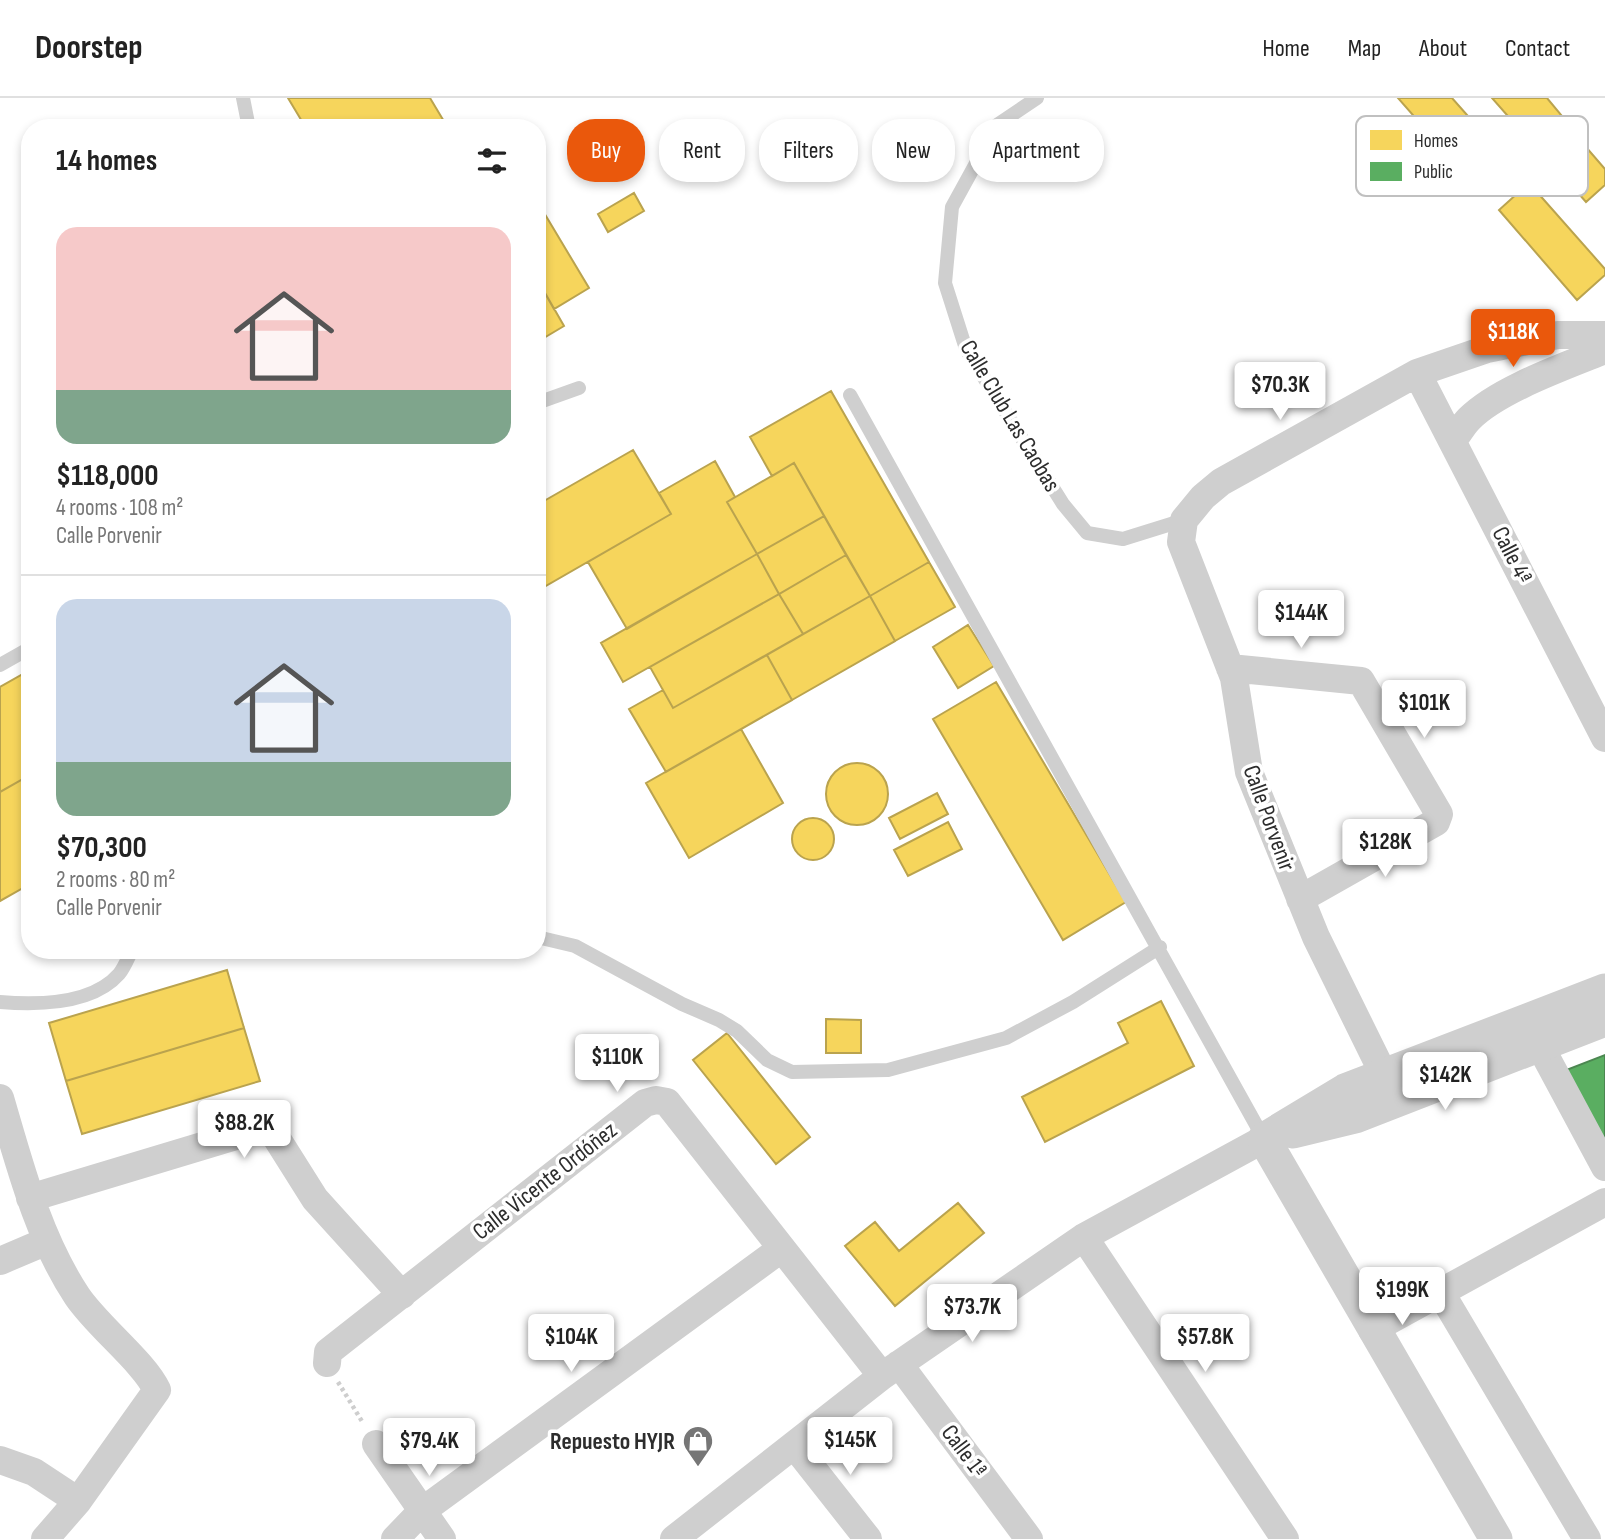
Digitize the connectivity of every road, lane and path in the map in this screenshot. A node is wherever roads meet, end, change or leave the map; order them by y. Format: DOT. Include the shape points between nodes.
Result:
graph roads {
  1 [pos="243,98"];
  2 [pos="1037,98"];
  3 [pos="246,119"];
  4 [pos="1605,335"];
  5 [pos="1605,350"];
  6 [pos="1417,373"];
  7 [pos="579,388"];
  8 [pos="850,395"];
  9 [pos="546,400"];
  10 [pos="1453,441"];
  11 [pos="1184,520"];
  12 [pos="21,653"];
  13 [pos="0,665"];
  14 [pos="1230,668"];
  15 [pos="1605,738"];
  16 [pos="1300,899"];
  17 [pos="546,939"];
  18 [pos="1160,947"];
  19 [pos="127,959"];
  20 [pos="1605,990"];
  21 [pos="0,1002"];
  22 [pos="1605,1020"];
  23 [pos="1540,1046"];
  24 [pos="1383,1073"];
  25 [pos="0,1098"];
  26 [pos="1264,1139"];
  27 [pos="1605,1167"];
  28 [pos="30,1198"];
  29 [pos="1605,1202"];
  30 [pos="1084,1237"];
  31 [pos="47,1241"];
  32 [pos="781,1249"];
  33 [pos="0,1261"];
  34 [pos="1441,1293"];
  35 [pos="402,1295"];
  36 [pos="1373,1330"];
  37 [pos="327,1363"];
  38 [pos="891,1370"];
  39 [pos="376,1444"];
  40 [pos="794,1445"];
  41 [pos="0,1460"];
  42 [pos="78,1501"];
  43 [pos="422,1511"];
  44 [pos="45,1539"];
  45 [pos="395,1539"];
  46 [pos="442,1539"];
  47 [pos="674,1539"];
  48 [pos="868,1539"];
  49 [pos="1030,1539"];
  50 [pos="1285,1539"];
  51 [pos="1496,1539"];
  52 [pos="1587,1539"];
  1 -- 3 [label="lane"];
  2 -- 11 [label="lane, Calle Club Las Caobas" via="997,125 952,207 945,283 966,349 1063,504 1087,533 1124,539"];
  4 -- 6 [label="street" via="1558,335 1487,349"];
  5 -- 10 [label="street" via="1541,376 1489,405 1469,419"];
  6 -- 10 [label="street, Calle 4ª"];
  6 -- 11 [label="street" via="1221,482"];
  7 -- 9 [label="lane"];
  8 -- 18 [label="lane"];
  10 -- 15 [label="street, Calle 4ª"];
  11 -- 14 [label="street, Calle Porvenir" via="1181,542"];
  12 -- 13 [label="lane"];
  14 -- 16 [label="street, Calle Porvenir" via="1248,766"];
  14 -- 16 [label="street" via="1361,681 1439,814 1436,822"];
  16 -- 24 [label="street, Calle Porvenir"];
  17 -- 18 [label="lane" via="575,946 719,1020 767,1060 792,1072 888,1070 1006,1038"];
  18 -- 26 [label="lane"];
  19 -- 21 [label="lane" via="118,975 86,997"];
  20 -- 24 [label="street"];
  22 -- 23 [label="street"];
  23 -- 26 [label="street" via="1355,1117"];
  23 -- 27 [label="street"];
  24 -- 26 [label="street" via="1345,1090"];
  25 -- 28 [label="street"];
  26 -- 30 [label="street"];
  26 -- 36 [label="street"];
  28 -- 31 [label="street"];
  28 -- 35 [label="street" via="269,1126 315,1199"];
  29 -- 34 [label="street"];
  30 -- 38 [label="street"];
  30 -- 50 [label="street"];
  31 -- 33 [label="street"];
  31 -- 42 [label="street" via="89,1312 157,1390"];
  32 -- 35 [label="street, Calle Vicente Ordóñez" via="667,1102 656,1100 645,1103"];
  32 -- 38 [label="street, Calle Vicente Ordóñez"];
  32 -- 43 [label="street"];
  34 -- 36 [label="street"];
  34 -- 52 [label="street"];
  35 -- 37 [label="street, Calle Vicente Ordóñez" via="328,1352"];
  36 -- 51 [label="street"];
  37 -- 39 [label="path"];
  38 -- 40 [label="street"];
  38 -- 49 [label="street, Calle 1ª"];
  39 -- 43 [label="street"];
  40 -- 47 [label="street"];
  40 -- 48 [label="street"];
  41 -- 42 [label="street" via="34,1472"];
  42 -- 44 [label="street"];
  43 -- 45 [label="street"];
  43 -- 46 [label="street"];
}
